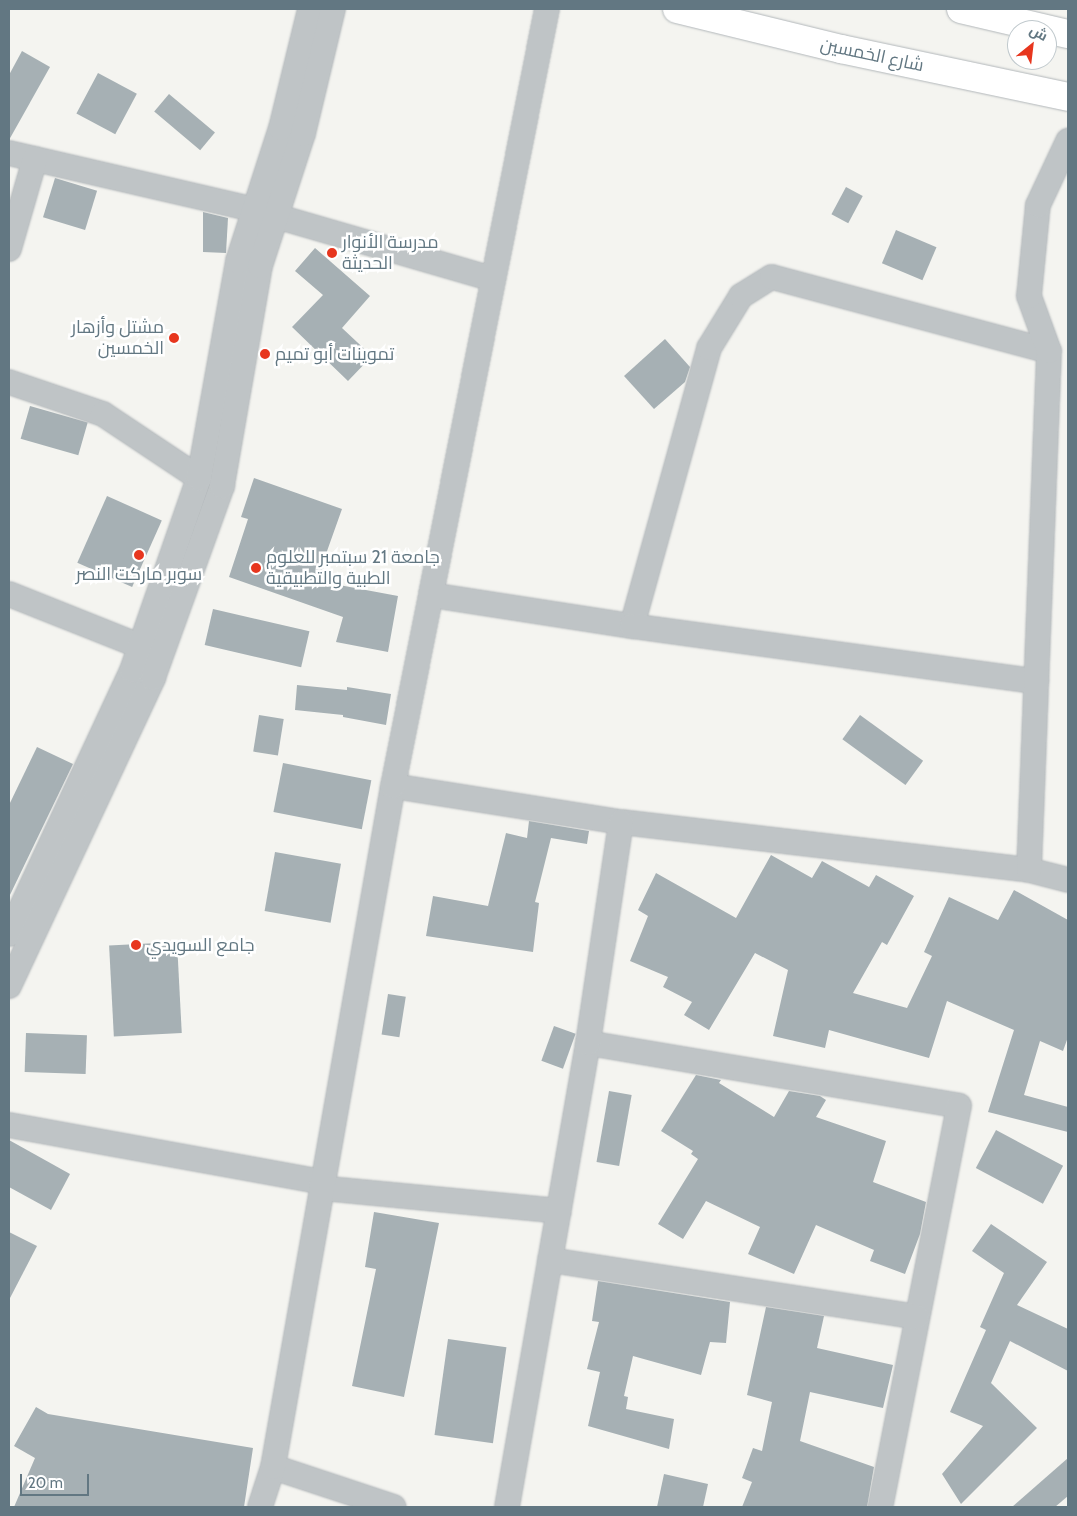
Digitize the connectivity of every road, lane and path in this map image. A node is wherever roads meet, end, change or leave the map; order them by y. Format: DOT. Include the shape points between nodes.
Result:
graph roads {
  1 [pos="310,9"];
  2 [pos="332,9"];
  3 [pos="547,9"];
  4 [pos="678,9"];
  5 [pos="961,9"];
  6 [pos="1068,34"];
  7 [pos="1068,97"];
  8 [pos="1068,141"];
  9 [pos="9,153"];
  10 [pos="35,159"];
  11 [pos="265,214"];
  12 [pos="9,248"];
  13 [pos="494,278"];
  14 [pos="1049,351"];
  15 [pos="9,382"];
  16 [pos="199,478"];
  17 [pos="9,594"];
  18 [pos="431,595"];
  19 [pos="632,626"];
  20 [pos="140,646"];
  21 [pos="1036,681"];
  22 [pos="393,786"];
  23 [pos="620,822"];
  24 [pos="1029,870"];
  25 [pos="1068,880"];
  26 [pos="9,934"];
  27 [pos="9,986"];
  28 [pos="588,1043"];
  29 [pos="9,1125"];
  30 [pos="322,1185"];
  31 [pos="559,1211"];
  32 [pos="550,1260"];
  33 [pos="918,1317"];
  34 [pos="273,1468"];
  35 [pos="260,1507"];
  36 [pos="394,1507"];
  37 [pos="507,1507"];
  38 [pos="880,1507"];
  1 -- 11 [label="street" via="281,128"];
  2 -- 11 [label="street" via="303,134"];
  3 -- 13 [label="street"];
  4 -- 7 [label="main road, شارع الخمسين" via="840,49"];
  5 -- 6 [label="main road"];
  8 -- 14 [label="street" via="1038,205 1029,296"];
  9 -- 10 [label="street"];
  10 -- 11 [label="street"];
  10 -- 12 [label="street"];
  11 -- 13 [label="street"];
  11 -- 16 [label="street" via="238,261"];
  11 -- 27 [label="street" via="260,266 222,486 153,678"];
  13 -- 18 [label="street"];
  14 -- 19 [label="street" via="772,277 740,296 709,348"];
  14 -- 21 [label="street"];
  15 -- 16 [label="street" via="103,414"];
  16 -- 20 [label="street"];
  17 -- 20 [label="street"];
  18 -- 19 [label="street"];
  18 -- 22 [label="street"];
  19 -- 21 [label="street"];
  20 -- 26 [label="street"];
  21 -- 24 [label="street"];
  22 -- 23 [label="street"];
  22 -- 30 [label="street"];
  23 -- 24 [label="street"];
  23 -- 28 [label="street"];
  24 -- 25 [label="street"];
  28 -- 31 [label="street"];
  28 -- 33 [label="street" via="959,1106"];
  29 -- 30 [label="street"];
  30 -- 31 [label="street"];
  30 -- 34 [label="street"];
  31 -- 32 [label="street"];
  32 -- 33 [label="street"];
  32 -- 37 [label="street"];
  33 -- 38 [label="street"];
  34 -- 35 [label="street"];
  34 -- 36 [label="street"];
}
